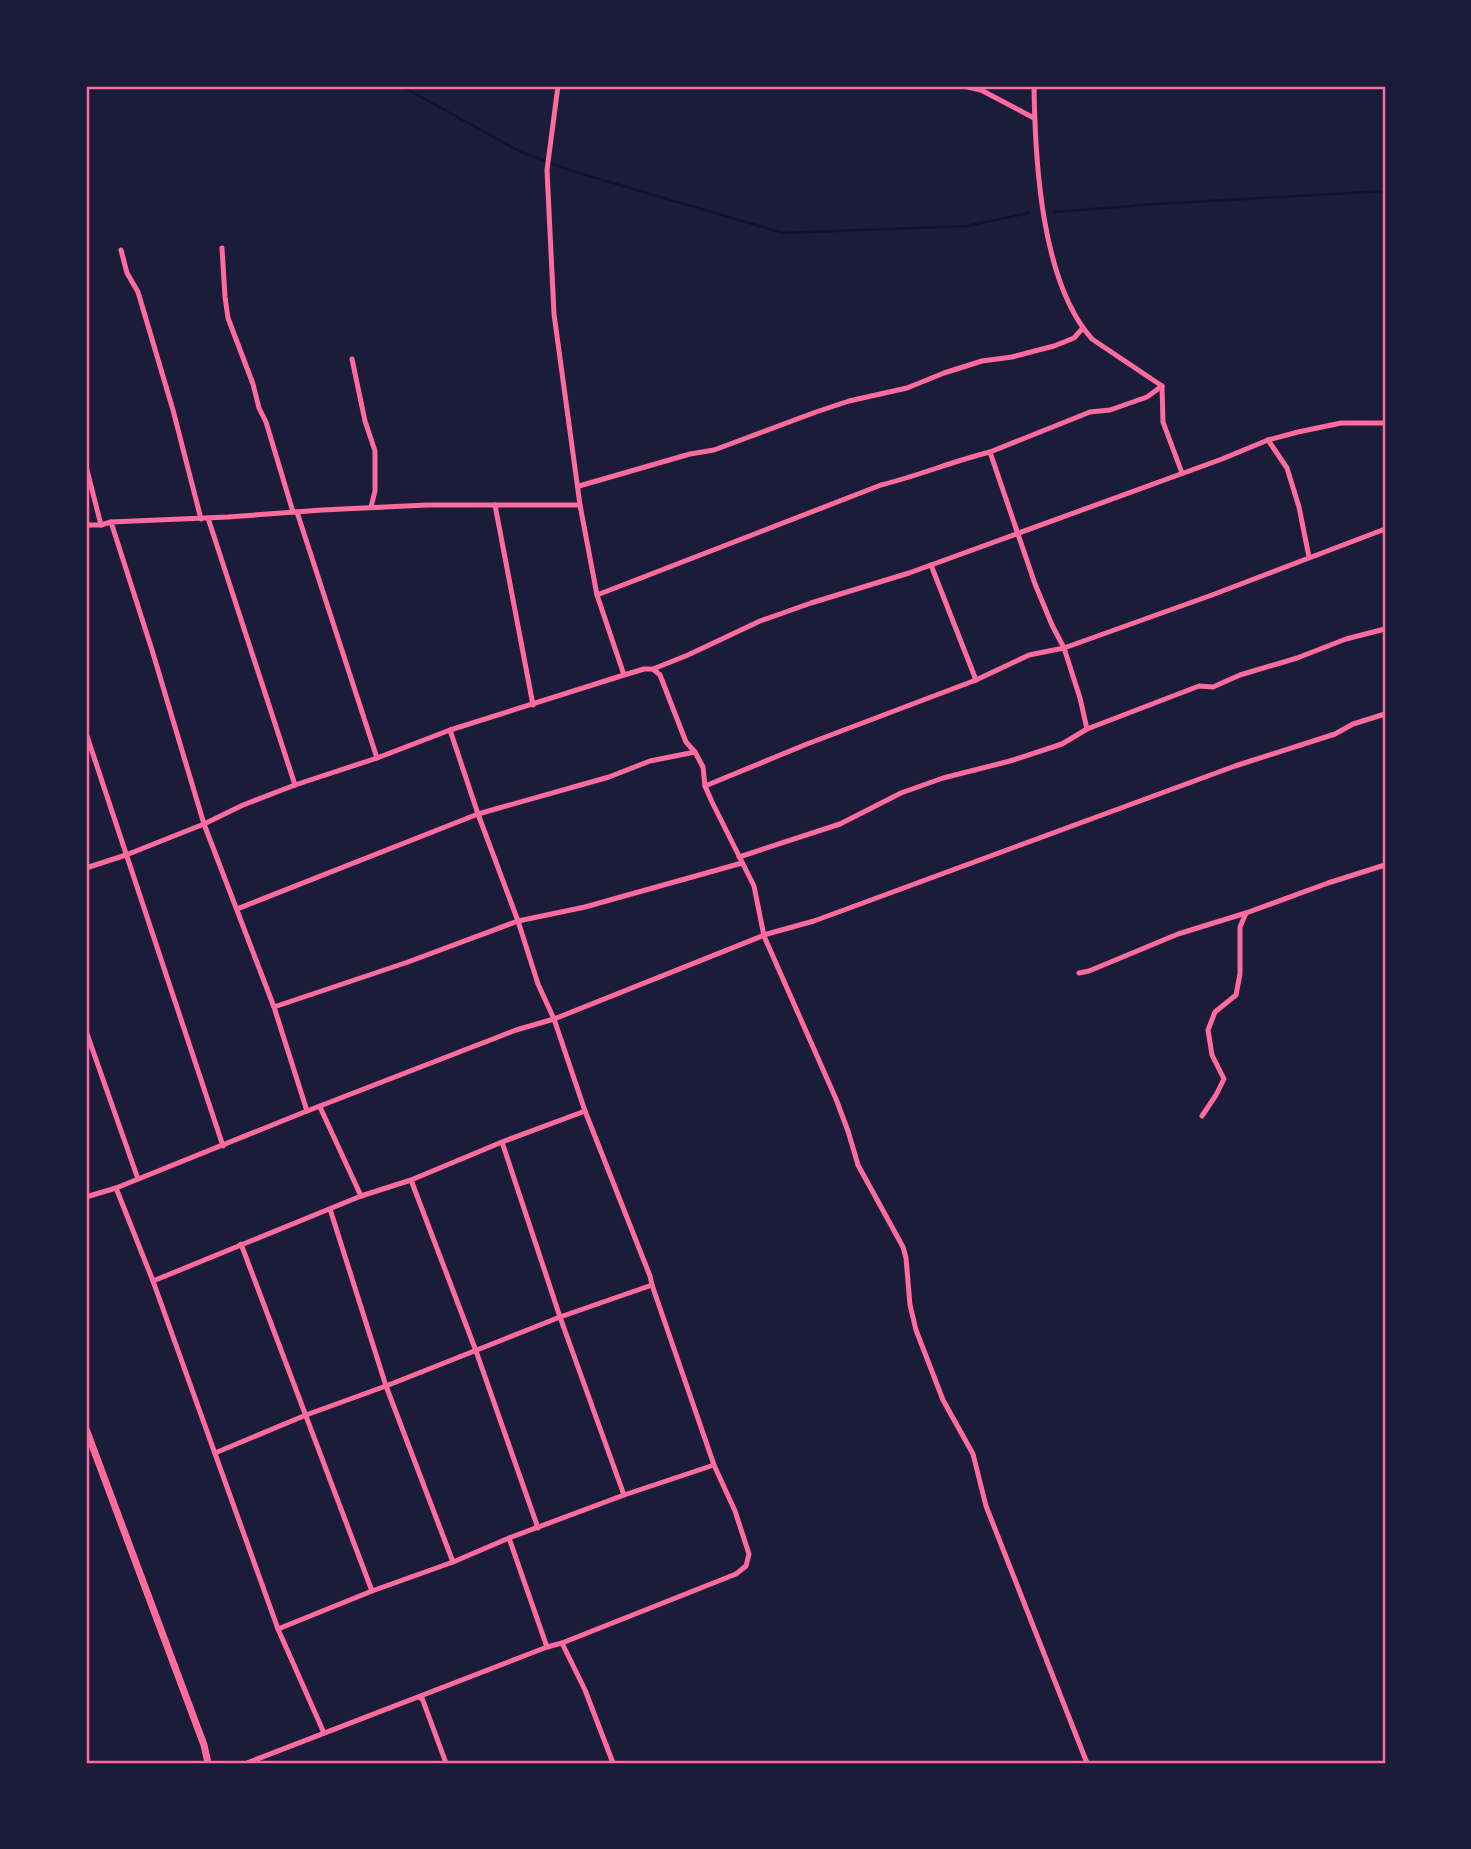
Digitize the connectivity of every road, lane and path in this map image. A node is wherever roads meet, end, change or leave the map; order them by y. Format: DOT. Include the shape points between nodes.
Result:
graph roads {
  1 [pos="558,86"];
  2 [pos="963,86"];
  3 [pos="1034,86"];
  4 [pos="1034,118"];
  5 [pos="222,248"];
  6 [pos="121,250"];
  7 [pos="1082,329"];
  8 [pos="352,359"];
  9 [pos="1162,386"];
  10 [pos="1385,423"];
  11 [pos="1268,440"];
  12 [pos="990,452"];
  13 [pos="86,466"];
  14 [pos="1182,473"];
  15 [pos="579,486"];
  16 [pos="495,505"];
  17 [pos="580,505"];
  18 [pos="371,507"];
  19 [pos="295,512"];
  20 [pos="208,518"];
  21 [pos="201,519"];
  22 [pos="111,522"];
  23 [pos="101,524"];
  24 [pos="86,525"];
  25 [pos="1385,529"];
  26 [pos="1017,533"];
  27 [pos="1310,557"];
  28 [pos="931,565"];
  29 [pos="597,595"];
  30 [pos="1385,629"];
  31 [pos="1063,648"];
  32 [pos="653,669"];
  33 [pos="624,675"];
  34 [pos="976,680"];
  35 [pos="533,705"];
  36 [pos="1385,714"];
  37 [pos="1087,729"];
  38 [pos="450,730"];
  39 [pos="86,733"];
  40 [pos="695,752"];
  41 [pos="377,758"];
  42 [pos="295,785"];
  43 [pos="705,786"];
  44 [pos="478,814"];
  45 [pos="204,824"];
  46 [pos="125,855"];
  47 [pos="739,857"];
  48 [pos="742,863"];
  49 [pos="1385,865"];
  50 [pos="86,868"];
  51 [pos="237,909"];
  52 [pos="1245,913"];
  53 [pos="518,921"];
  54 [pos="764,936"];
  55 [pos="1079,973"];
  56 [pos="274,1007"];
  57 [pos="554,1019"];
  58 [pos="86,1031"];
  59 [pos="320,1107"];
  60 [pos="307,1111"];
  61 [pos="584,1111"];
  62 [pos="1202,1116"];
  63 [pos="502,1142"];
  64 [pos="223,1146"];
  65 [pos="138,1179"];
  66 [pos="411,1180"];
  67 [pos="117,1188"];
  68 [pos="361,1196"];
  69 [pos="86,1197"];
  70 [pos="330,1209"];
  71 [pos="241,1244"];
  72 [pos="153,1281"];
  73 [pos="652,1285"];
  74 [pos="560,1317"];
  75 [pos="475,1351"];
  76 [pos="386,1386"];
  77 [pos="306,1415"];
  78 [pos="86,1429"];
  79 [pos="215,1453"];
  80 [pos="714,1465"];
  81 [pos="624,1495"];
  82 [pos="538,1528"];
  83 [pos="509,1538"];
  84 [pos="453,1562"];
  85 [pos="372,1591"];
  86 [pos="278,1629"];
  87 [pos="562,1643"];
  88 [pos="547,1647"];
  89 [pos="413,1699"];
  90 [pos="324,1732"];
  91 [pos="208,1763"];
  92 [pos="247,1763"];
  93 [pos="446,1763"];
  94 [pos="613,1763"];
  95 [pos="1087,1763"];
  1 -- 15 [label="street" via="547,170 554,314"];
  2 -- 4 [label="street" via="981,90"];
  3 -- 4 [label="street"];
  4 -- 7 [label="street" via="1050,250"];
  5 -- 19 [label="street" via="228,318"];
  6 -- 21 [label="street" via="138,292"];
  7 -- 9 [label="street"];
  7 -- 15 [label="street" via="1074,338 1054,346 982,361 906,388 849,401 714,450"];
  8 -- 18 [label="street" via="375,451"];
  9 -- 12 [label="street" via="1147,397 1090,412"];
  9 -- 14 [label="street" via="1163,422"];
  10 -- 11 [label="street" via="1341,424"];
  11 -- 14 [label="street"];
  11 -- 27 [label="street" via="1287,468"];
  12 -- 26 [label="street"];
  12 -- 29 [label="street" via="881,485"];
  13 -- 23 [label="street"];
  14 -- 26 [label="street"];
  15 -- 17 [label="street"];
  16 -- 17 [label="street"];
  16 -- 18 [label="street"];
  16 -- 35 [label="street"];
  17 -- 29 [label="street"];
  18 -- 19 [label="street"];
  19 -- 20 [label="street"];
  19 -- 41 [label="street"];
  20 -- 21 [label="street"];
  20 -- 42 [label="street"];
  21 -- 22 [label="street"];
  22 -- 23 [label="street"];
  22 -- 45 [label="street"];
  23 -- 24 [label="street"];
  25 -- 27 [label="street"];
  26 -- 28 [label="street"];
  26 -- 31 [label="street"];
  27 -- 31 [label="street"];
  28 -- 32 [label="street" via="760,621"];
  28 -- 34 [label="street"];
  29 -- 33 [label="street"];
  30 -- 37 [label="street" via="1213,687 1199,686"];
  31 -- 34 [label="street" via="1030,655"];
  31 -- 37 [label="street"];
  32 -- 33 [label="street"];
  32 -- 40 [label="street" via="686,742"];
  33 -- 35 [label="street"];
  34 -- 43 [label="street"];
  35 -- 38 [label="street"];
  36 -- 54 [label="street"];
  37 -- 47 [label="street" via="1062,744 912,789 840,824"];
  38 -- 41 [label="street"];
  38 -- 44 [label="street"];
  39 -- 46 [label="street"];
  40 -- 43 [label="street"];
  40 -- 44 [label="street" via="650,761"];
  41 -- 42 [label="street"];
  42 -- 45 [label="street"];
  43 -- 47 [label="street"];
  44 -- 51 [label="street"];
  44 -- 53 [label="street"];
  45 -- 46 [label="street"];
  45 -- 51 [label="street"];
  46 -- 50 [label="street"];
  46 -- 64 [label="street"];
  47 -- 48 [label="street"];
  48 -- 53 [label="street"];
  48 -- 54 [label="street" via="754,886"];
  49 -- 52 [label="street"];
  51 -- 56 [label="street"];
  52 -- 55 [label="street"];
  52 -- 62 [label="street" via="1240,926 1236,995 1215,1012 1208,1030 1212,1055 1224,1079"];
  53 -- 56 [label="street"];
  53 -- 57 [label="street"];
  54 -- 57 [label="street"];
  54 -- 95 [label="street" via="836,1099 858,1165 903,1247 916,1330 943,1400 973,1454 986,1506"];
  56 -- 60 [label="street"];
  57 -- 59 [label="street"];
  57 -- 61 [label="street"];
  58 -- 65 [label="street"];
  59 -- 60 [label="street"];
  59 -- 68 [label="street"];
  60 -- 64 [label="street"];
  61 -- 63 [label="street"];
  61 -- 73 [label="street"];
  63 -- 66 [label="street"];
  63 -- 74 [label="street"];
  64 -- 65 [label="street"];
  65 -- 67 [label="street"];
  66 -- 68 [label="street"];
  66 -- 75 [label="street"];
  67 -- 69 [label="street"];
  67 -- 72 [label="street"];
  68 -- 70 [label="street"];
  70 -- 71 [label="street"];
  70 -- 76 [label="street"];
  71 -- 72 [label="street"];
  71 -- 77 [label="street"];
  72 -- 79 [label="street"];
  73 -- 74 [label="street"];
  73 -- 80 [label="street"];
  74 -- 75 [label="street"];
  74 -- 81 [label="street"];
  75 -- 76 [label="street"];
  75 -- 82 [label="street"];
  76 -- 77 [label="street"];
  76 -- 84 [label="street"];
  77 -- 79 [label="street"];
  77 -- 85 [label="street"];
  78 -- 91 [label="street"];
  79 -- 86 [label="street"];
  80 -- 81 [label="street"];
  80 -- 87 [label="street" via="749,1554 746,1566 736,1574"];
  81 -- 82 [label="street"];
  82 -- 83 [label="street"];
  83 -- 84 [label="street"];
  83 -- 88 [label="street"];
  84 -- 85 [label="street"];
  85 -- 86 [label="street"];
  86 -- 90 [label="street"];
  87 -- 88 [label="street"];
  87 -- 94 [label="street"];
  88 -- 89 [label="street"];
  89 -- 90 [label="street"];
  89 -- 93 [label="street" via="422,1698"];
  90 -- 92 [label="street"];
}
